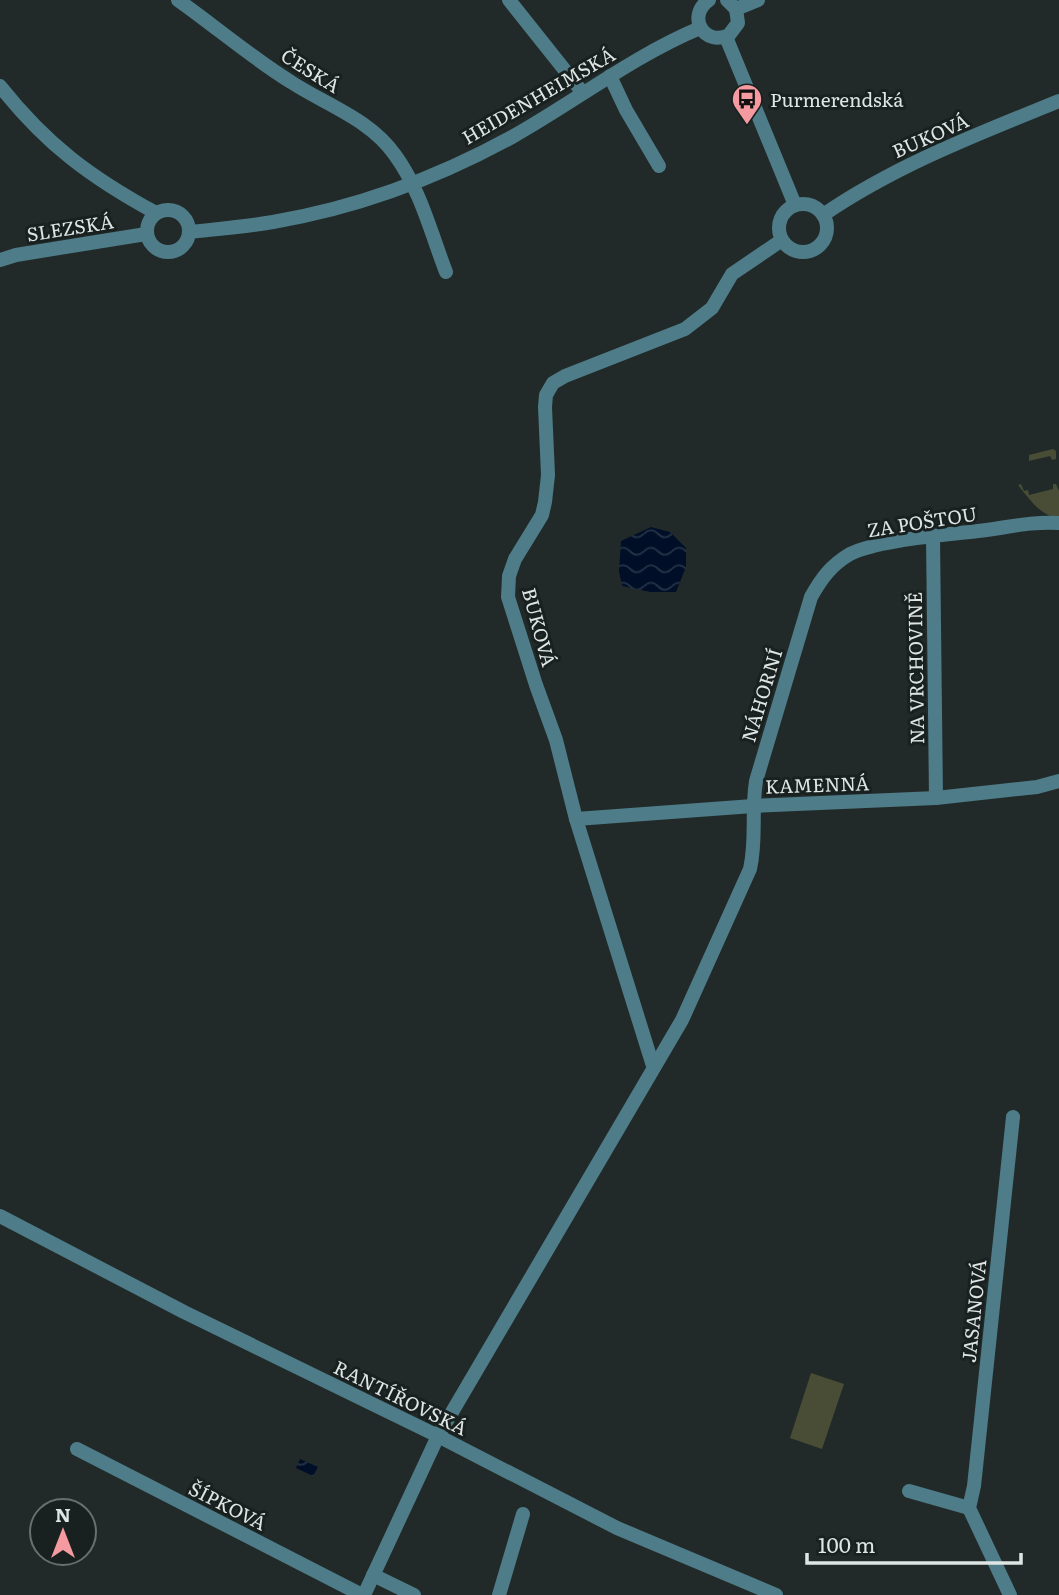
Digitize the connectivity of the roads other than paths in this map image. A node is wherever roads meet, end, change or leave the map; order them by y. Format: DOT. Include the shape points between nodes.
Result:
graph roads {
  1 [pos="178,0"];
  2 [pos="509,0"];
  3 [pos="709,0"];
  4 [pos="758,0"];
  5 [pos="732,4"];
  6 [pos="700,28"];
  7 [pos="726,37"];
  8 [pos="610,76"];
  9 [pos="0,86"];
  10 [pos="583,93"];
  11 [pos="1059,101"];
  12 [pos="659,166"];
  13 [pos="411,183"];
  14 [pos="794,205"];
  15 [pos="156,213"];
  16 [pos="823,215"];
  17 [pos="189,232"];
  18 [pos="146,234"];
  19 [pos="782,240"];
  20 [pos="0,260"];
  21 [pos="446,272"];
  22 [pos="1059,523"];
  23 [pos="933,537"];
  24 [pos="811,597"];
  25 [pos="1059,781"];
  26 [pos="936,798"];
  27 [pos="753,806"];
  28 [pos="576,819"];
  29 [pos="653,1066"];
  30 [pos="1013,1117"];
  31 [pos="6,1220"];
  32 [pos="438,1436"];
  33 [pos="77,1449"];
  34 [pos="909,1491"];
  35 [pos="969,1508"];
  36 [pos="523,1514"];
  37 [pos="373,1575"];
  38 [pos="363,1595"];
  39 [pos="414,1595"];
  40 [pos="499,1595"];
  41 [pos="776,1595"];
  42 [pos="1010,1595"];
  1 -- 13 [label="street, ČESKÁ" via="289,81 379,136"];
  2 -- 10 [label="street"];
  3 -- 6 [label="street" via="699,10"];
  4 -- 5 [label="street"];
  5 -- 7 [label="street" via="737,27"];
  6 -- 7 [label="street" via="713,38"];
  6 -- 8 [label="street, HEIDENHEIMSKÁ"];
  7 -- 14 [label="street"];
  8 -- 10 [label="street, HEIDENHEIMSKÁ"];
  8 -- 12 [label="street"];
  9 -- 15 [label="street" via="74,163"];
  10 -- 13 [label="street, HEIDENHEIMSKÁ" via="497,145"];
  11 -- 16 [label="street, BUKOVÁ" via="908,165"];
  13 -- 17 [label="street, HEIDENHEIMSKÁ" via="289,219"];
  13 -- 21 [label="street, ČESKÁ"];
  14 -- 16 [label="street" via="807,204"];
  14 -- 19 [label="street" via="780,219"];
  15 -- 17 [label="street" via="175,211 186,219"];
  15 -- 18 [label="street"];
  16 -- 19 [label="street" via="827,229 817,247 802,251"];
  17 -- 18 [label="street" via="184,244 165,252 153,246"];
  18 -- 20 [label="street, SLEZSKÁ"];
  19 -- 28 [label="street, BUKOVÁ" via="732,274 712,308 693,324 565,376 553,383 546,395 545,502 509,576 508,597 556,740"];
  22 -- 23 [label="street, ZA POŠTOU"];
  23 -- 24 [label="street, ZA POŠTOU" via="852,553 822,577"];
  23 -- 26 [label="street, NA VRCHOVINĚ"];
  24 -- 27 [label="street, NÁHORNÍ" via="755,781"];
  25 -- 26 [label="street, KAMENNÁ" via="1037,788"];
  26 -- 27 [label="street, KAMENNÁ"];
  27 -- 28 [label="street, KAMENNÁ"];
  27 -- 29 [label="street, NÁHORNÍ" via="755,847 750,869 682,1020"];
  28 -- 29 [label="street, BUKOVÁ"];
  29 -- 32 [label="street, ŠÍPKOVÁ"];
  30 -- 35 [label="street, JASANOVÁ"];
  31 -- 32 [label="street, RANTÍŘOVSKÁ"];
  32 -- 37 [label="street, ŠÍPKOVÁ"];
  32 -- 41 [label="street, RANTÍŘOVSKÁ" via="617,1528"];
  33 -- 38 [label="street, ŠÍPKOVÁ"];
  34 -- 35 [label="street"];
  35 -- 42 [label="street"];
  36 -- 40 [label="street"];
  37 -- 38 [label="street, ŠÍPKOVÁ"];
  37 -- 39 [label="street"];
}
